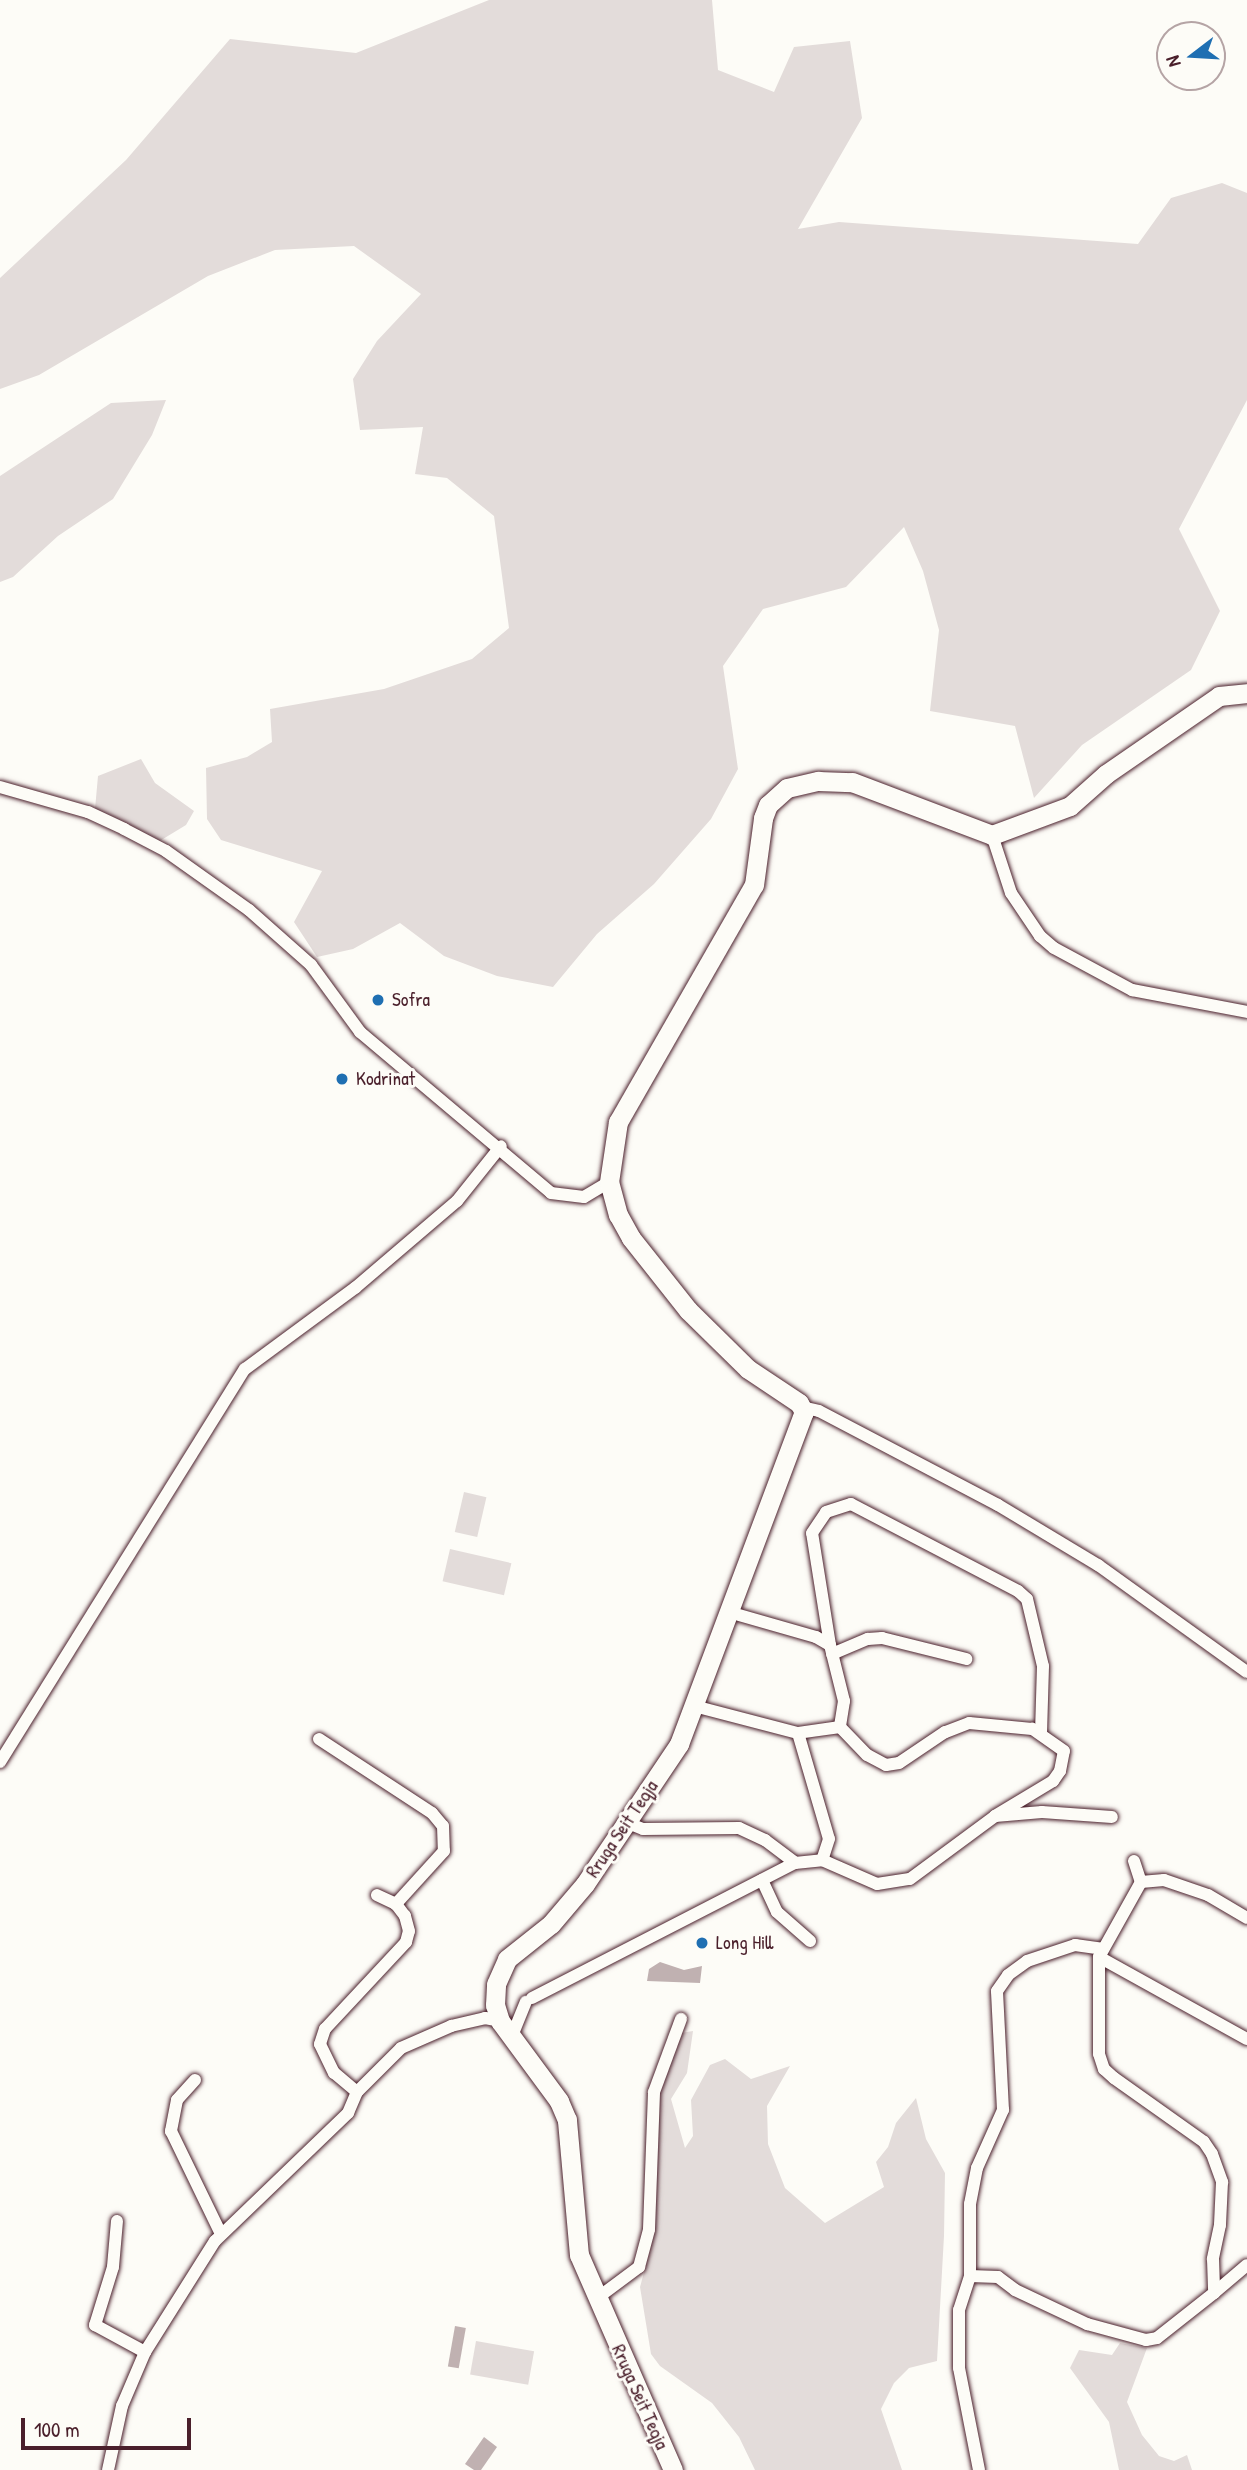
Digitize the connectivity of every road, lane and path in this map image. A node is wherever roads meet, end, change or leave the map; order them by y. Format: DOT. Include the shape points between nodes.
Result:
graph roads {
  1 [pos="1247,693"];
  2 [pos="0,786"];
  3 [pos="992,835"];
  4 [pos="1247,1012"];
  5 [pos="501,1146"];
  6 [pos="609,1182"];
  7 [pos="802,1407"];
  8 [pos="739,1615"];
  9 [pos="831,1649"];
  10 [pos="966,1659"];
  11 [pos="1247,1672"];
  12 [pos="694,1706"];
  13 [pos="840,1727"];
  14 [pos="798,1733"];
  15 [pos="1041,1733"];
  16 [pos="319,1739"];
  17 [pos="0,1762"];
  18 [pos="995,1816"];
  19 [pos="1112,1817"];
  20 [pos="628,1823"];
  21 [pos="822,1860"];
  22 [pos="1134,1861"];
  23 [pos="795,1863"];
  24 [pos="762,1880"];
  25 [pos="1141,1882"];
  26 [pos="377,1895"];
  27 [pos="396,1904"];
  28 [pos="1247,1918"];
  29 [pos="810,1941"];
  30 [pos="1101,1953"];
  31 [pos="681,2018"];
  32 [pos="505,2029"];
  33 [pos="1247,2039"];
  34 [pos="195,2080"];
  35 [pos="357,2092"];
  36 [pos="117,2221"];
  37 [pos="221,2234"];
  38 [pos="1247,2265"];
  39 [pos="970,2276"];
  40 [pos="1214,2293"];
  41 [pos="596,2299"];
  42 [pos="145,2352"];
  43 [pos="108,2470"];
  44 [pos="673,2470"];
  45 [pos="978,2470"];
  1 -- 3 [label="main road" via="1219,696 1105,774 1070,806"];
  2 -- 5 [label="street" via="89,812 194,870 290,943 360,1032"];
  3 -- 4 [label="street" via="1011,893 1040,936 1054,948 1132,990"];
  3 -- 6 [label="main road" via="852,782 806,783 776,796 763,818 754,885 625,1107 610,1154"];
  5 -- 6 [label="street" via="540,1184 562,1197 584,1197"];
  5 -- 17 [label="street" via="457,1201 355,1287 245,1369"];
  6 -- 7 [label="main road" via="618,1216 688,1310 748,1369"];
  7 -- 11 [label="street" via="819,1411 998,1505 1098,1565"];
  7 -- 12 [label="main road, Rruga Seit Teqja" via="803,1422"];
  8 -- 9 [label="street" via="816,1636"];
  9 -- 10 [label="street" via="881,1638"];
  9 -- 13 [label="street" via="845,1701"];
  9 -- 15 [label="street" via="812,1533 826,1512 851,1504 1018,1591 1027,1600 1043,1666"];
  12 -- 14 [label="street"];
  12 -- 20 [label="main road, Rruga Seit Teqja" via="679,1744"];
  13 -- 14 [label="street"];
  13 -- 15 [label="street" via="867,1755 886,1765 899,1763 945,1732 969,1724"];
  14 -- 21 [label="street" via="829,1839"];
  15 -- 18 [label="street" via="1064,1751 1060,1772 1044,1788"];
  16 -- 27 [label="street" via="432,1813 443,1826 444,1852"];
  18 -- 19 [label="street" via="1042,1812"];
  18 -- 21 [label="street" via="900,1884 877,1884"];
  20 -- 23 [label="street" via="643,1829 739,1828 765,1840"];
  20 -- 32 [label="main road, Rruga Seit Teqja" via="551,1924 507,1959 496,1984 495,2005"];
  21 -- 23 [label="street"];
  22 -- 25 [label="street"];
  23 -- 24 [label="street"];
  24 -- 29 [label="street" via="777,1912"];
  24 -- 32 [label="street" via="529,2000"];
  25 -- 28 [label="street" via="1164,1880 1208,1895"];
  25 -- 30 [label="street"];
  26 -- 27 [label="street"];
  27 -- 35 [label="street" via="410,1931 406,1942 325,2029 320,2044 334,2073"];
  30 -- 33 [label="street"];
  30 -- 39 [label="street" via="1075,1945 1027,1961 1008,1975 998,1991 1003,2110 977,2168 972,2192"];
  30 -- 40 [label="street" via="1099,2054 1104,2069 1204,2142 1219,2172 1221,2214 1213,2259"];
  31 -- 41 [label="street" via="654,2092 649,2229 639,2267"];
  32 -- 35 [label="street" via="485,2018 424,2035 388,2059"];
  32 -- 41 [label="main road, Rruga Seit Teqja" via="559,2101 567,2120 573,2224"];
  34 -- 37 [label="street" via="177,2100 172,2131"];
  35 -- 37 [label="street" via="348,2113"];
  36 -- 42 [label="street" via="113,2267 95,2325"];
  37 -- 42 [label="street"];
  38 -- 40 [label="street"];
  39 -- 40 [label="street" via="998,2277 1015,2290 1087,2324 1146,2340 1157,2338"];
  39 -- 45 [label="street" via="958,2310 959,2368"];
  41 -- 44 [label="main road, Rruga Seit Teqja"];
  42 -- 43 [label="street" via="122,2406"];
}
